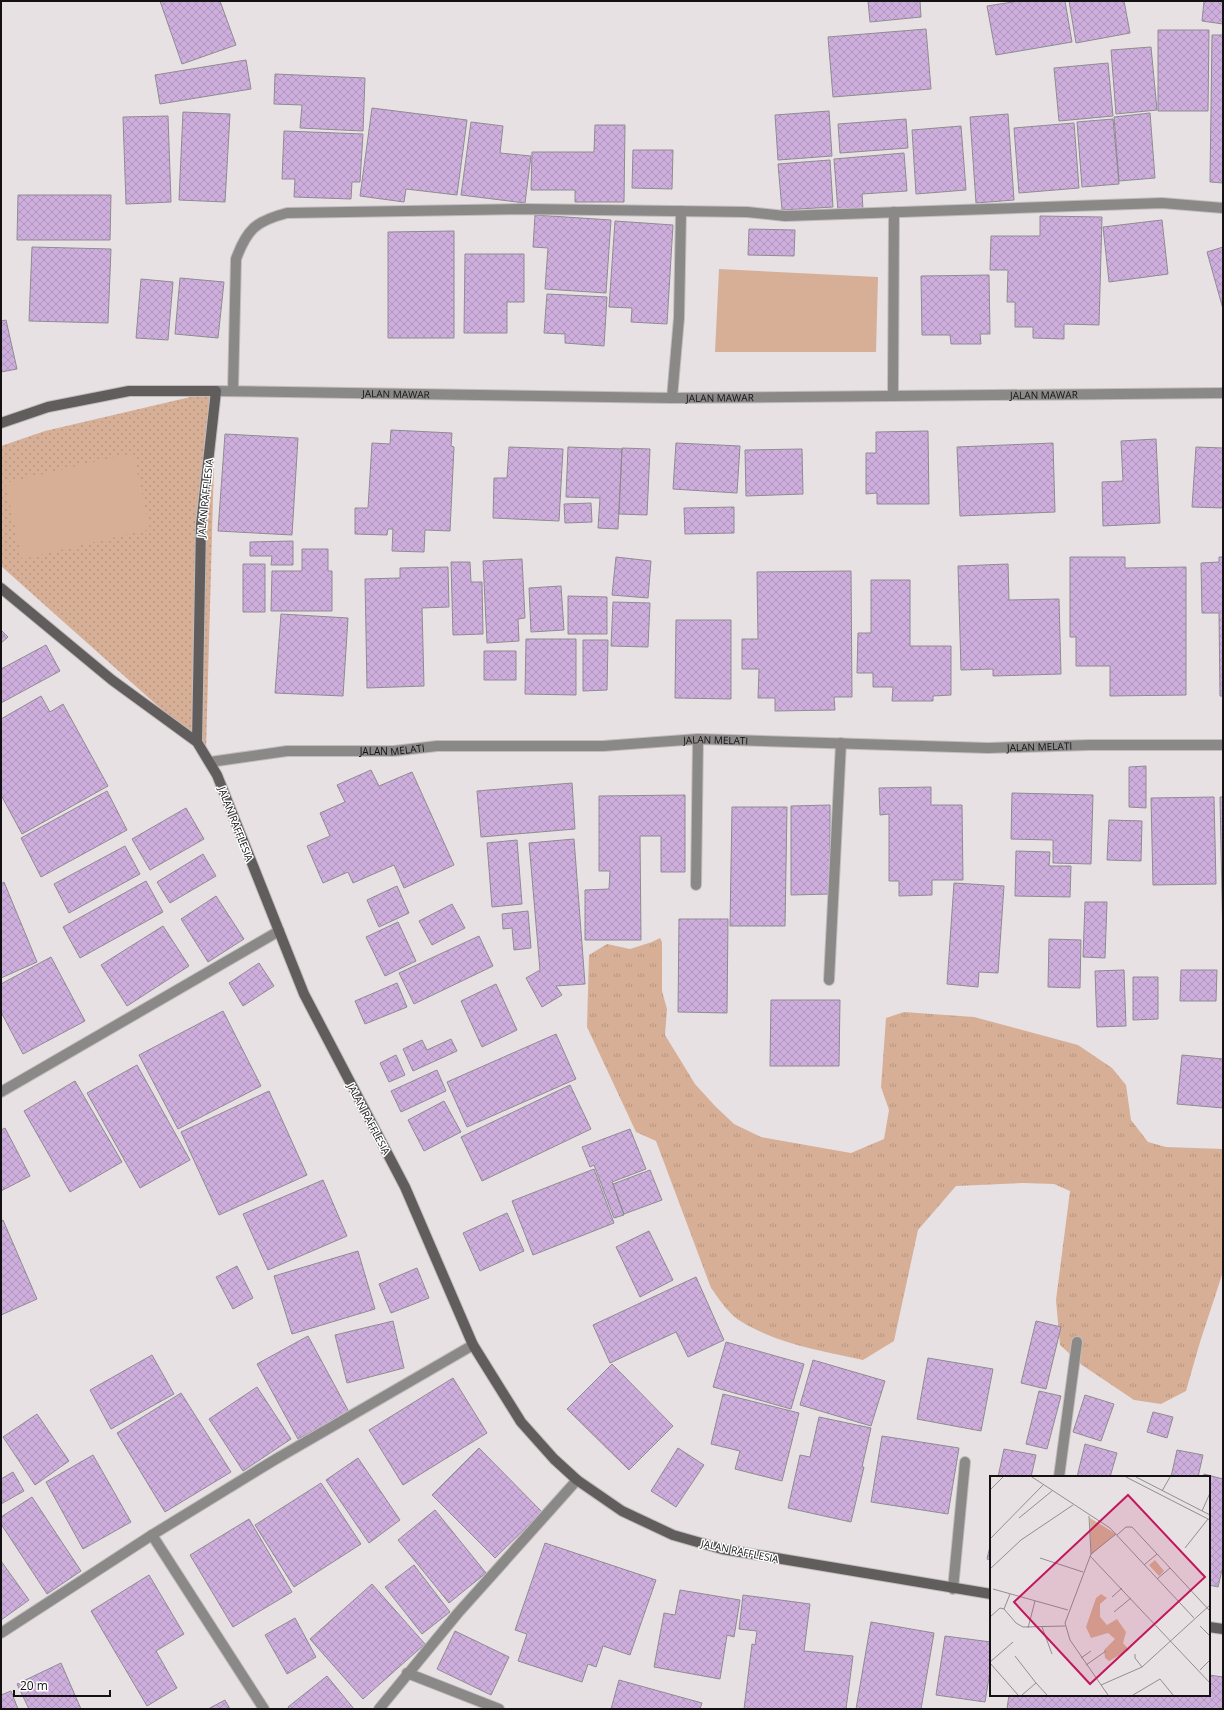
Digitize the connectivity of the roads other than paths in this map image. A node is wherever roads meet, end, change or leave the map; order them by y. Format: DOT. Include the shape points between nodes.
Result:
graph roads {
  1 [pos="1223,208"];
  2 [pos="681,212"];
  3 [pos="894,212"];
  4 [pos="216,391"];
  5 [pos="233,391"];
  6 [pos="1223,393"];
  7 [pos="893,396"];
  8 [pos="672,398"];
  9 [pos="1,423"];
  10 [pos="1,588"];
  11 [pos="698,739"];
  12 [pos="197,742"];
  13 [pos="841,743"];
  14 [pos="1223,745"];
  15 [pos="210,762"];
  16 [pos="696,885"];
  17 [pos="279,932"];
  18 [pos="829,980"];
  19 [pos="1,1092"];
  20 [pos="1077,1342"];
  21 [pos="473,1345"];
  22 [pos="965,1462"];
  23 [pos="1059,1476"];
  24 [pos="577,1480"];
  25 [pos="152,1535"];
  26 [pos="953,1589"];
  27 [pos="990,1594"];
  28 [pos="1210,1628"];
  29 [pos="1223,1629"];
  30 [pos="1,1633"];
  31 [pos="407,1673"];
  32 [pos="264,1709"];
  33 [pos="379,1709"];
  34 [pos="499,1709"];
  1 -- 3 [label="street" via="1162,203"];
  2 -- 3 [label="street" via="747,212 785,216"];
  2 -- 5 [label="street" via="524,209 287,213 268,217 249,232 236,259"];
  2 -- 8 [label="street" via="679,318"];
  3 -- 7 [label="street"];
  4 -- 5 [label="street, JALAN MAWAR"];
  4 -- 9 [label="street" via="129,391 48,407"];
  4 -- 12 [label="street, JALAN RAFFLESIA" via="201,525"];
  5 -- 8 [label="street, JALAN MAWAR"];
  6 -- 7 [label="street, JALAN MAWAR"];
  7 -- 8 [label="street, JALAN MAWAR"];
  10 -- 12 [label="street" via="112,680"];
  11 -- 13 [label="street, JALAN MELATI"];
  11 -- 15 [label="street, JALAN MELATI" via="603,746 437,746 394,751 287,751"];
  11 -- 16 [label="street"];
  12 -- 15 [label="street, JALAN RAFFLESIA"];
  13 -- 14 [label="street, JALAN MELATI" via="988,748"];
  13 -- 18 [label="street"];
  15 -- 17 [label="street, JALAN RAFFLESIA"];
  17 -- 19 [label="street"];
  17 -- 21 [label="street, JALAN RAFFLESIA" via="304,994 405,1187"];
  20 -- 23 [label="street"];
  21 -- 24 [label="street, JALAN RAFFLESIA" via="521,1422"];
  21 -- 25 [label="street" via="276,1459"];
  22 -- 26 [label="street"];
  24 -- 26 [label="street, JALAN RAFFLESIA" via="622,1511 673,1535 722,1549"];
  24 -- 31 [label="street" via="458,1612"];
  25 -- 30 [label="street"];
  25 -- 32 [label="street"];
  26 -- 27 [label="street, JALAN RAFFLESIA"];
  28 -- 29 [label="street"];
  31 -- 33 [label="street"];
  31 -- 34 [label="street"];
}
